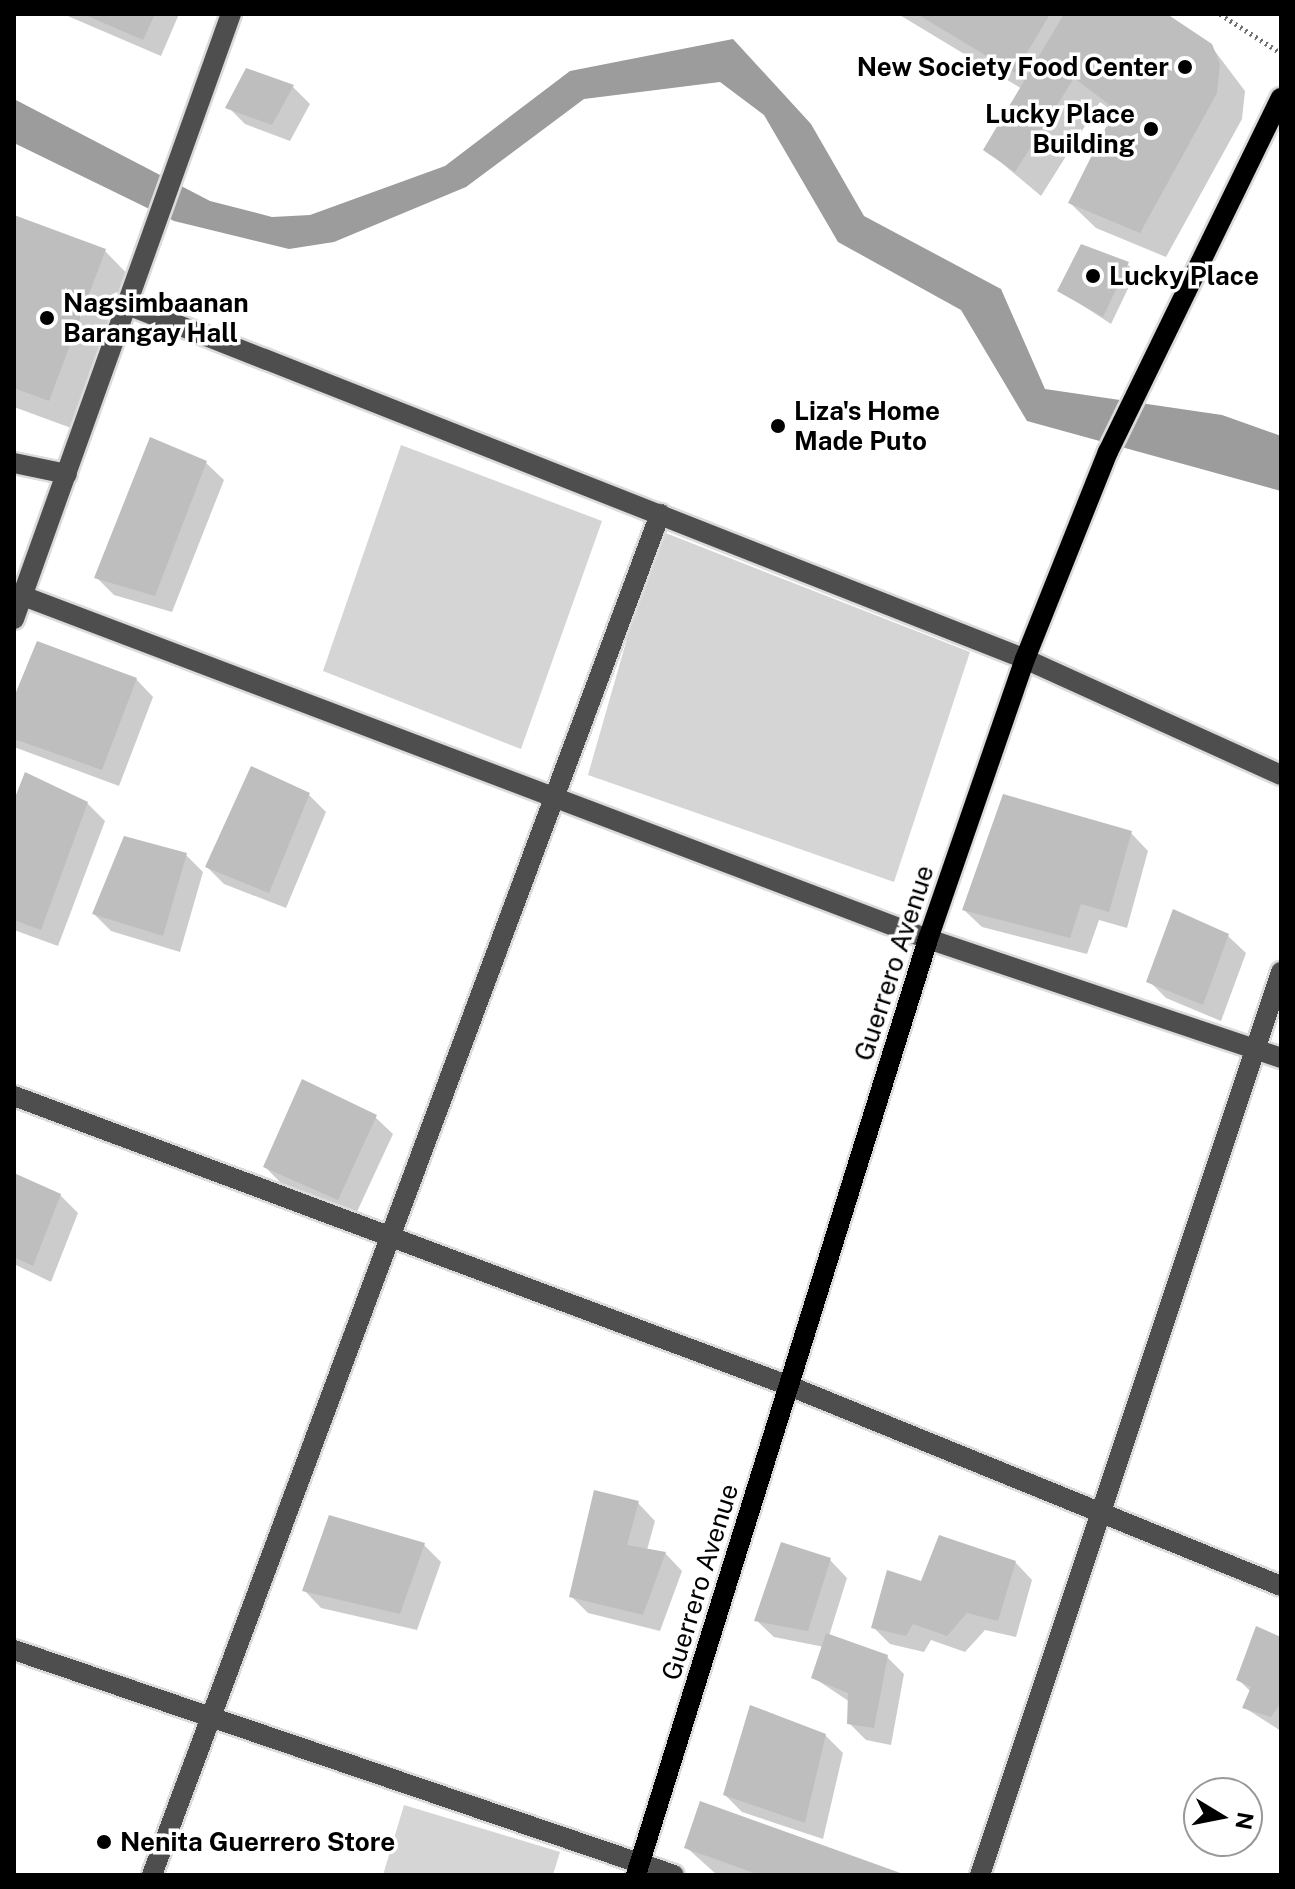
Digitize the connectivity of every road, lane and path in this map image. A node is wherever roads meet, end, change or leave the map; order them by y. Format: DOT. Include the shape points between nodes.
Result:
graph roads {
  1 [pos="231,14"];
  2 [pos="1220,14"];
  3 [pos="1281,53"];
  4 [pos="1281,98"];
  5 [pos="130,306"];
  6 [pos="14,463"];
  7 [pos="67,474"];
  8 [pos="660,514"];
  9 [pos="23,596"];
  10 [pos="14,619"];
  11 [pos="1025,659"];
  12 [pos="1281,775"];
  13 [pos="558,800"];
  14 [pos="928,939"];
  15 [pos="1281,972"];
  16 [pos="1254,1047"];
  17 [pos="1281,1058"];
  18 [pos="14,1096"];
  19 [pos="391,1235"];
  20 [pos="787,1385"];
  21 [pos="1097,1511"];
  22 [pos="1281,1586"];
  23 [pos="14,1650"];
  24 [pos="211,1722"];
  25 [pos="638,1869"];
  26 [pos="152,1875"];
  27 [pos="674,1875"];
  28 [pos="980,1875"];
  1 -- 5 [label="street"];
  2 -- 3 [label="path"];
  4 -- 11 [label="main road, Guerrero Avenue" via="1108,452"];
  5 -- 7 [label="street"];
  5 -- 8 [label="street"];
  6 -- 7 [label="street"];
  7 -- 9 [label="street"];
  8 -- 11 [label="street"];
  8 -- 13 [label="street"];
  9 -- 10 [label="street"];
  9 -- 13 [label="street"];
  11 -- 12 [label="street"];
  11 -- 14 [label="main road, Guerrero Avenue"];
  13 -- 14 [label="street"];
  13 -- 19 [label="street"];
  14 -- 16 [label="street"];
  14 -- 20 [label="main road, Guerrero Avenue"];
  15 -- 16 [label="street"];
  16 -- 17 [label="street"];
  16 -- 21 [label="street"];
  18 -- 19 [label="street"];
  19 -- 20 [label="street"];
  19 -- 24 [label="street"];
  20 -- 21 [label="street"];
  20 -- 25 [label="main road, Guerrero Avenue"];
  21 -- 22 [label="street"];
  21 -- 28 [label="street"];
  23 -- 24 [label="street"];
  24 -- 25 [label="street"];
  24 -- 26 [label="street"];
  25 -- 27 [label="street"];
}
